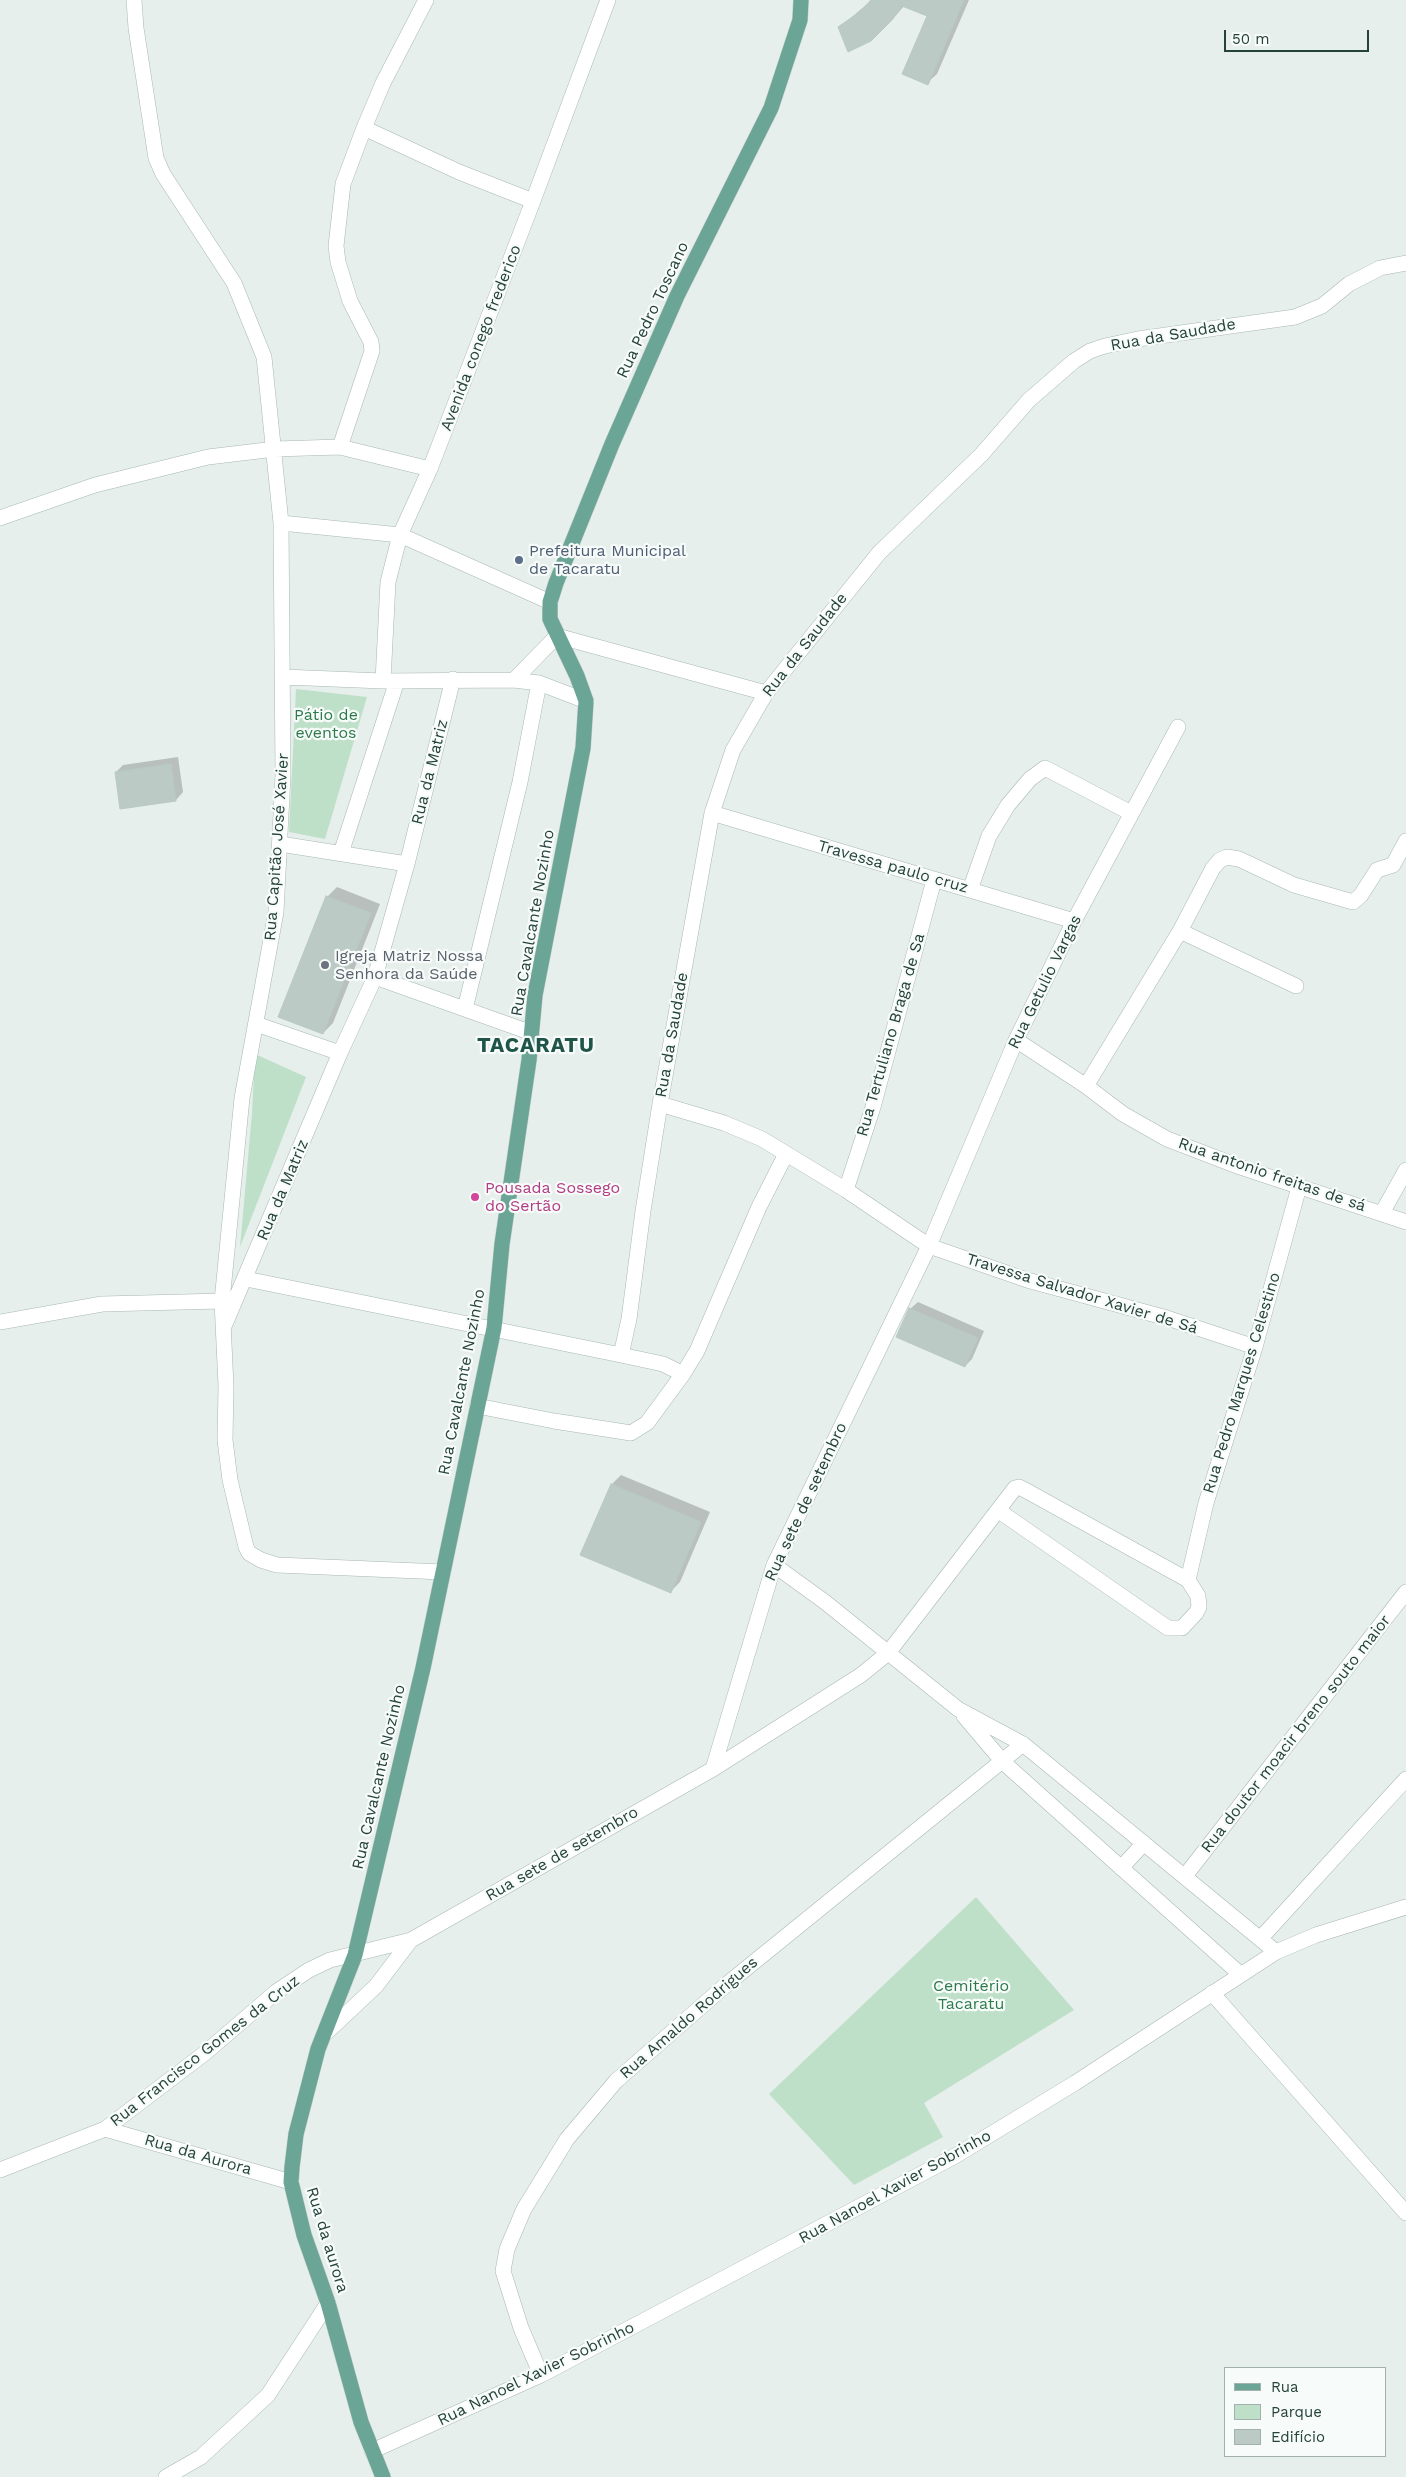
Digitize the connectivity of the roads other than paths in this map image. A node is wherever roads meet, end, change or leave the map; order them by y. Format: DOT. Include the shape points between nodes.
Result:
graph roads {
  1 [pos="134,0"];
  2 [pos="426,0"];
  3 [pos="608,0"];
  4 [pos="801,0"];
  5 [pos="364,128"];
  6 [pos="533,201"];
  7 [pos="1406,263"];
  8 [pos="340,447"];
  9 [pos="275,449"];
  10 [pos="430,469"];
  11 [pos="0,518"];
  12 [pos="281,523"];
  13 [pos="400,535"];
  14 [pos="550,602"];
  15 [pos="557,636"];
  16 [pos="283,677"];
  17 [pos="452,680"];
  18 [pos="514,680"];
  19 [pos="390,681"];
  20 [pos="539,683"];
  21 [pos="766,693"];
  22 [pos="586,701"];
  23 [pos="1178,727"];
  24 [pos="712,813"];
  25 [pos="1131,814"];
  26 [pos="1406,841"];
  27 [pos="280,844"];
  28 [pos="341,853"];
  29 [pos="406,864"];
  30 [pos="934,880"];
  31 [pos="970,890"];
  32 [pos="1074,921"];
  33 [pos="1180,931"];
  34 [pos="375,977"];
  35 [pos="1296,986"];
  36 [pos="465,1009"];
  37 [pos="256,1024"];
  38 [pos="532,1033"];
  39 [pos="1016,1040"];
  40 [pos="340,1052"];
  41 [pos="1086,1086"];
  42 [pos="660,1104"];
  43 [pos="786,1154"];
  44 [pos="1406,1170"];
  45 [pos="1300,1187"];
  46 [pos="846,1190"];
  47 [pos="1382,1212"];
  48 [pos="1406,1222"];
  49 [pos="929,1246"];
  50 [pos="246,1279"];
  51 [pos="222,1301"];
  52 [pos="0,1322"];
  53 [pos="224,1326"];
  54 [pos="494,1328"];
  55 [pos="1255,1347"];
  56 [pos="622,1355"];
  57 [pos="682,1374"];
  58 [pos="478,1406"];
  59 [pos="1002,1505"];
  60 [pos="774,1565"];
  61 [pos="443,1572"];
  62 [pos="1188,1580"];
  63 [pos="1406,1592"];
  64 [pos="888,1652"];
  65 [pos="958,1709"];
  66 [pos="1024,1744"];
  67 [pos="1004,1762"];
  68 [pos="713,1768"];
  69 [pos="1406,1779"];
  70 [pos="1144,1843"];
  71 [pos="1121,1868"];
  72 [pos="1186,1876"];
  73 [pos="1406,1907"];
  74 [pos="1260,1939"];
  75 [pos="412,1940"];
  76 [pos="1276,1952"];
  77 [pos="355,1955"];
  78 [pos="1240,1974"];
  79 [pos="1212,1993"];
  80 [pos="327,2032"];
  81 [pos="105,2129"];
  82 [pos="0,2170"];
  83 [pos="291,2182"];
  84 [pos="1406,2213"];
  85 [pos="328,2303"];
  86 [pos="541,2375"];
  87 [pos="372,2451"];
  88 [pos="166,2477"];
  89 [pos="383,2477"];
  1 -- 9 [label="street, Rua Capitão José Xavier" via="156,158 243,301 264,357"];
  2 -- 5 [label="street" via="383,83"];
  3 -- 6 [label="street, Avenida conego frederico"];
  4 -- 14 [label="main road, Rua Pedro Toscano" via="800,20 771,108 677,296 608,453"];
  5 -- 6 [label="street" via="459,172"];
  5 -- 8 [label="street" via="343,184 336,246 350,300 371,342 372,351"];
  6 -- 10 [label="street, Avenida conego frederico"];
  7 -- 21 [label="street, Rua da Saudade" via="1380,268 1349,284 1322,306 1294,317 1138,339 1106,346 1074,361 1029,400 974,462 879,553"];
  8 -- 9 [label="street"];
  8 -- 10 [label="street"];
  9 -- 11 [label="street" via="208,458 95,485"];
  9 -- 12 [label="street, Rua Capitão José Xavier"];
  10 -- 13 [label="street, Avenida conego frederico"];
  12 -- 13 [label="street"];
  12 -- 16 [label="street, Rua Capitão José Xavier"];
  13 -- 14 [label="street"];
  13 -- 19 [label="street, Avenida conego frederico" via="388,582"];
  14 -- 15 [label="main road, Rua Pedro Toscano" via="550,619"];
  15 -- 18 [label="street"];
  15 -- 21 [label="street"];
  15 -- 22 [label="main road, Rua Cavalcante Nozinho"];
  16 -- 19 [label="street"];
  16 -- 27 [label="street, Rua Capitão José Xavier"];
  17 -- 18 [label="street"];
  17 -- 19 [label="street"];
  17 -- 29 [label="street, Rua da Matriz"];
  18 -- 20 [label="street"];
  19 -- 28 [label="street, Avenida conego frederico"];
  20 -- 22 [label="street"];
  20 -- 36 [label="street" via="520,782"];
  21 -- 24 [label="street, Rua da Saudade" via="734,750"];
  22 -- 38 [label="main road, Rua Cavalcante Nozinho" via="583,748 535,995"];
  23 -- 25 [label="street, Rua Getulio Vargas"];
  24 -- 30 [label="street, Travessa paulo cruz"];
  24 -- 42 [label="street, Rua da Saudade"];
  25 -- 31 [label="street" via="1045,768 1030,778 1008,805 989,836"];
  25 -- 32 [label="street, Rua Getulio Vargas"];
  26 -- 33 [label="street" via="1393,865 1377,870 1353,902 1294,885 1239,859 1226,857 1215,865"];
  27 -- 28 [label="street"];
  27 -- 37 [label="street, Rua Capitão José Xavier" via="276,912"];
  28 -- 29 [label="street"];
  29 -- 34 [label="street, Rua da Matriz"];
  30 -- 31 [label="street, Travessa paulo cruz"];
  30 -- 46 [label="street, Rua Tertuliano Braga de Sa" via="873,1108"];
  31 -- 32 [label="street, Travessa paulo cruz"];
  32 -- 39 [label="street, Rua Getulio Vargas"];
  33 -- 35 [label="street"];
  33 -- 41 [label="street"];
  34 -- 36 [label="street"];
  34 -- 40 [label="street, Rua da Matriz"];
  36 -- 38 [label="street"];
  37 -- 40 [label="street"];
  37 -- 51 [label="street, Rua Capitão José Xavier" via="242,1098"];
  38 -- 54 [label="main road, Rua Cavalcante Nozinho" via="502,1244"];
  39 -- 41 [label="street, Rua antonio freitas de sá"];
  39 -- 49 [label="street, Rua Getulio Vargas"];
  40 -- 50 [label="street, Rua da Matriz"];
  41 -- 45 [label="street, Rua antonio freitas de sá" via="1123,1114 1167,1139"];
  42 -- 43 [label="street, Travessa Salvador Xavier de Sá" via="724,1123 762,1139"];
  42 -- 56 [label="street, Rua da Saudade"];
  43 -- 46 [label="street, Travessa Salvador Xavier de Sá"];
  43 -- 57 [label="street" via="759,1207 697,1351"];
  44 -- 47 [label="street"];
  45 -- 47 [label="street, Rua antonio freitas de sá"];
  45 -- 55 [label="street, Rua Pedro Marques Celestino"];
  46 -- 49 [label="street, Travessa Salvador Xavier de Sá"];
  47 -- 48 [label="street, Rua antonio freitas de sá"];
  49 -- 55 [label="street, Travessa Salvador Xavier de Sá" via="1027,1280 1166,1318"];
  49 -- 60 [label="street, Rua sete de setembro"];
  50 -- 53 [label="street, Rua da Matriz"];
  50 -- 54 [label="street"];
  51 -- 52 [label="street" via="102,1304"];
  51 -- 53 [label="street, Rua Capitão José Xavier"];
  53 -- 61 [label="street, Rua Capitão José Xavier" via="225,1440 235,1506 249,1552 276,1565"];
  54 -- 56 [label="street"];
  54 -- 58 [label="main road, Rua Cavalcante Nozinho"];
  55 -- 62 [label="street, Rua Pedro Marques Celestino" via="1206,1503"];
  56 -- 57 [label="street" via="663,1364"];
  57 -- 58 [label="street" via="647,1423 632,1433 554,1422"];
  58 -- 61 [label="main road, Rua Cavalcante Nozinho"];
  59 -- 62 [label="street" via="1018,1486"];
  59 -- 62 [label="street" via="1168,1628 1182,1628 1199,1606 1198,1596"];
  59 -- 64 [label="street, Rua sete de setembro"];
  60 -- 64 [label="street"];
  60 -- 68 [label="street, Rua sete de setembro"];
  61 -- 77 [label="main road, Rua Cavalcante Nozinho"];
  63 -- 72 [label="street, Rua doutor moacir breno souto maior"];
  64 -- 65 [label="street"];
  64 -- 68 [label="street, Rua sete de setembro" via="861,1675"];
  65 -- 66 [label="street"];
  65 -- 67 [label="street"];
  66 -- 67 [label="street, Rua Amaldo Rodrigues"];
  66 -- 70 [label="street"];
  67 -- 71 [label="street"];
  67 -- 86 [label="street, Rua Amaldo Rodrigues" via="719,1990 616,2080 567,2139 524,2209 502,2270"];
  68 -- 75 [label="street, Rua sete de setembro"];
  69 -- 74 [label="street"];
  70 -- 71 [label="street"];
  70 -- 72 [label="street"];
  71 -- 78 [label="street"];
  72 -- 74 [label="street"];
  73 -- 76 [label="street, Rua Nanoel Xavier Sobrinho" via="1316,1935"];
  74 -- 76 [label="street"];
  75 -- 77 [label="street, Rua Francisco Gomes da Cruz"];
  75 -- 80 [label="street" via="376,1986"];
  76 -- 78 [label="street, Rua Nanoel Xavier Sobrinho"];
  77 -- 80 [label="main road, Rua da aurora"];
  77 -- 81 [label="street, Rua Francisco Gomes da Cruz" via="330,1960 276,1992 159,2090"];
  78 -- 79 [label="street, Rua Nanoel Xavier Sobrinho"];
  79 -- 84 [label="street"];
  79 -- 86 [label="street, Rua Nanoel Xavier Sobrinho" via="1075,2083 955,2156"];
  80 -- 83 [label="main road, Rua da aurora" via="318,2049 296,2134"];
  81 -- 82 [label="street, Rua Francisco Gomes da Cruz"];
  81 -- 83 [label="street, Rua da Aurora"];
  83 -- 85 [label="main road, Rua da aurora" via="304,2235"];
  85 -- 87 [label="main road, Rua da aurora"];
  85 -- 88 [label="street, Rua da Aurora" via="268,2394 201,2457"];
  86 -- 87 [label="street, Rua Nanoel Xavier Sobrinho"];
  87 -- 89 [label="main road, Rua da aurora"];
}
